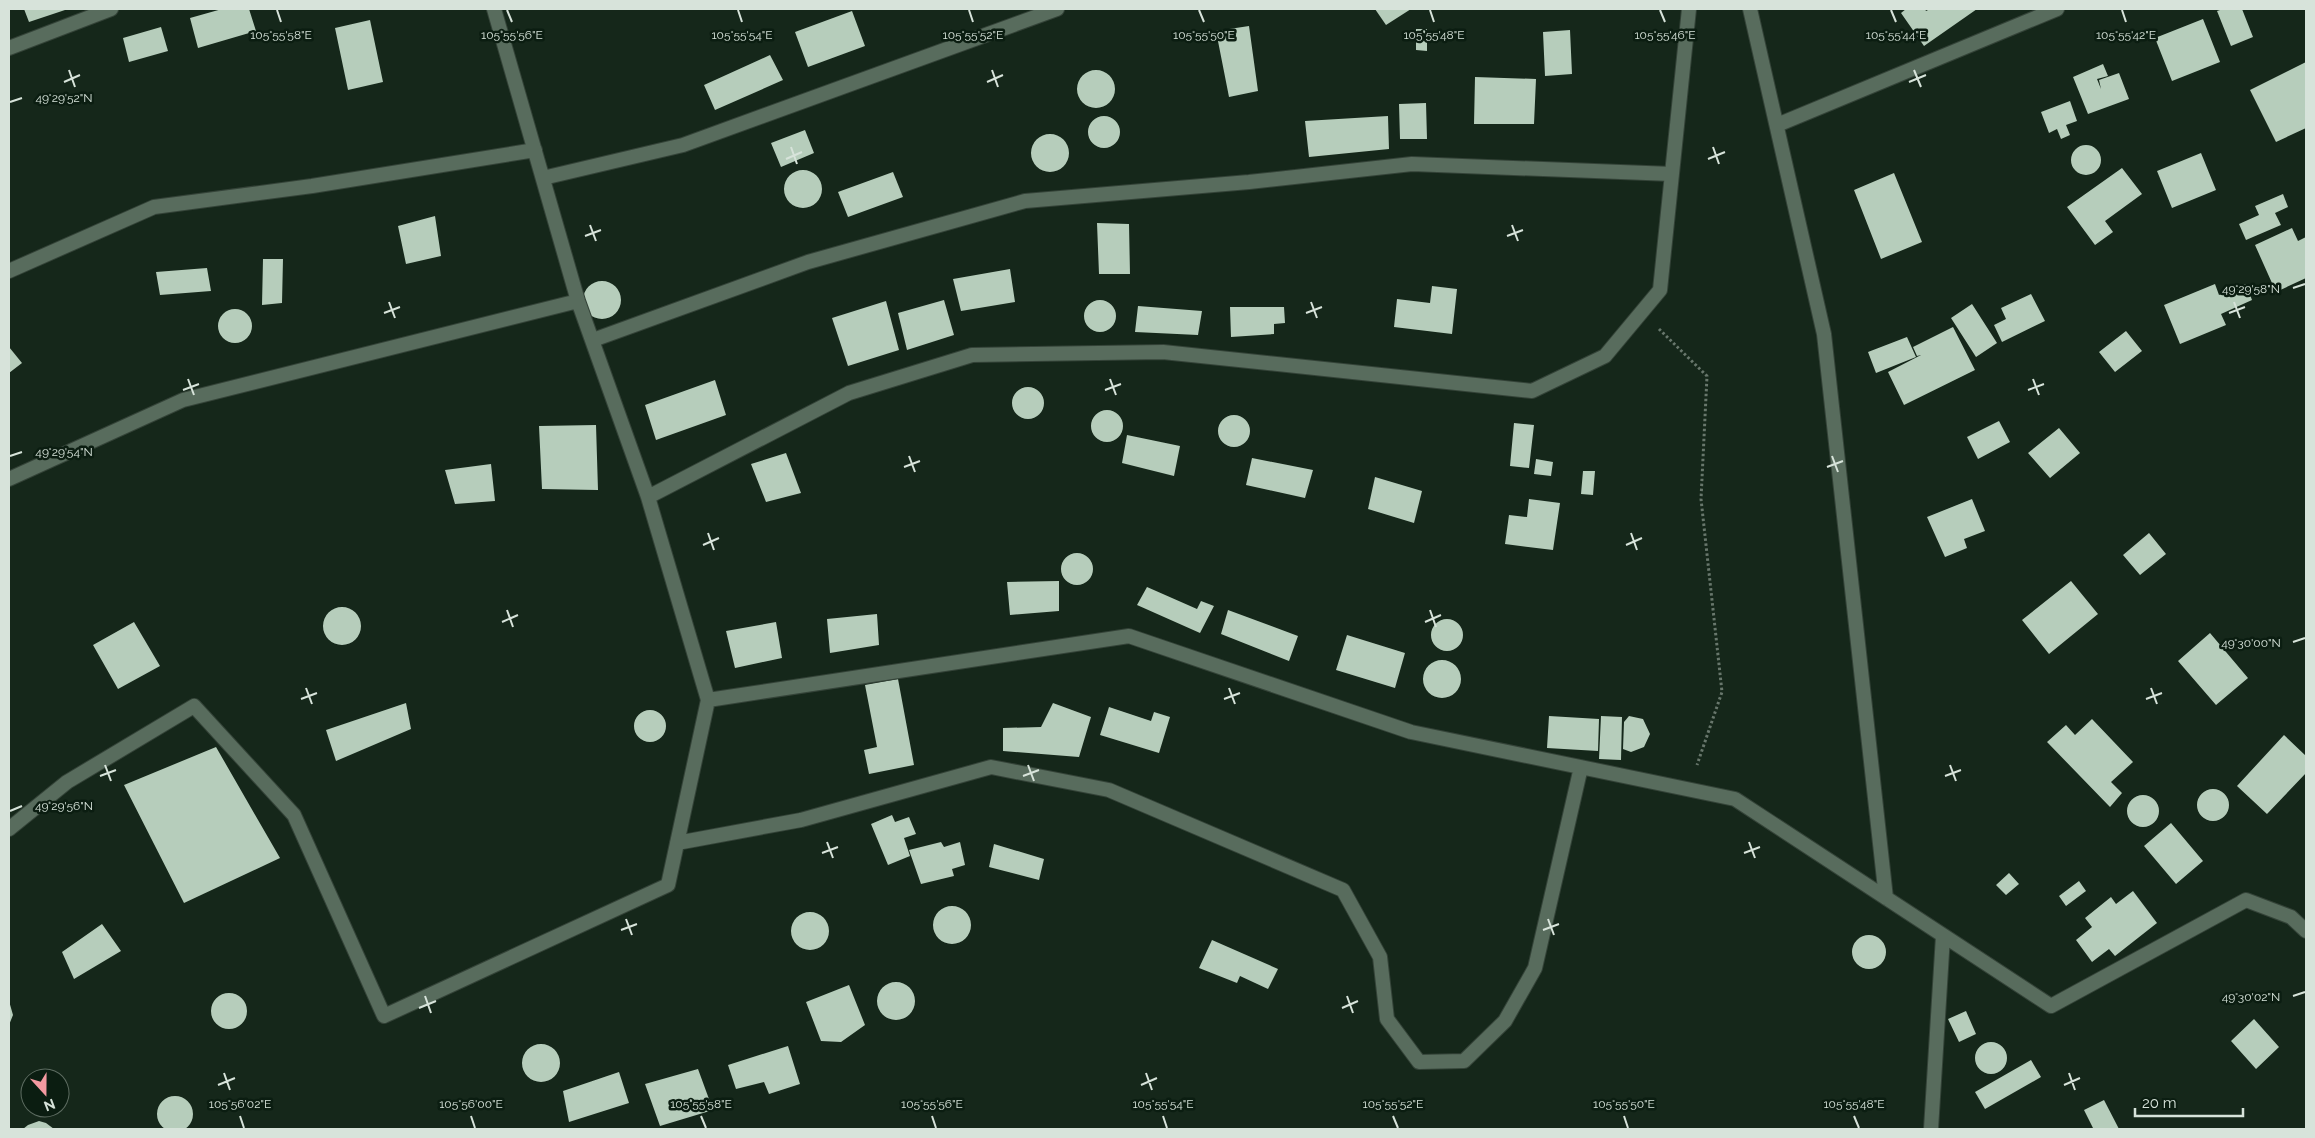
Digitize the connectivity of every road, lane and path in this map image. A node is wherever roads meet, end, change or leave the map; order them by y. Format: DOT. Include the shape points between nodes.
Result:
graph roads {
  1 [pos="111,9"];
  2 [pos="494,9"];
  3 [pos="1057,9"];
  4 [pos="1689,9"];
  5 [pos="1750,9"];
  6 [pos="2057,9"];
  7 [pos="9,48"];
  8 [pos="1777,125"];
  9 [pos="535,150"];
  10 [pos="1672,174"];
  11 [pos="543,178"];
  12 [pos="9,271"];
  13 [pos="578,302"];
  14 [pos="1641,312"];
  15 [pos="593,340"];
  16 [pos="9,480"];
  17 [pos="648,497"];
  18 [pos="708,700"];
  19 [pos="1581,767"];
  20 [pos="1688,789"];
  21 [pos="9,829"];
  22 [pos="677,843"];
  23 [pos="1886,898"];
  24 [pos="2306,931"];
  25 [pos="1943,936"];
  26 [pos="1933,1096"];
  27 [pos="1922,1129"];
  28 [pos="1931,1129"];
  1 -- 7 [label="street"];
  2 -- 9 [label="street"];
  3 -- 11 [label="street" via="684,146"];
  4 -- 10 [label="street"];
  5 -- 8 [label="street"];
  6 -- 8 [label="street"];
  8 -- 23 [label="street" via="1824,334"];
  9 -- 11 [label="street"];
  9 -- 12 [label="street" via="312,186 154,207"];
  10 -- 14 [label="street" via="1660,290"];
  10 -- 15 [label="street" via="1412,164 1025,201 808,262"];
  11 -- 13 [label="street"];
  13 -- 15 [label="street"];
  13 -- 16 [label="street" via="183,400"];
  14 -- 17 [label="street" via="1605,356 1532,392 1163,352 972,355 849,393"];
  14 -- 20 [label="path" via="1706,376 1701,499 1722,692"];
  15 -- 17 [label="street"];
  17 -- 18 [label="street"];
  18 -- 19 [label="street" via="1129,636 1411,732"];
  18 -- 22 [label="street"];
  19 -- 20 [label="street"];
  19 -- 22 [label="street" via="1535,968 1505,1021 1464,1061 1419,1062 1387,1019 1380,957 1344,890 1109,790 991,767 801,820"];
  20 -- 23 [label="street" via="1735,799"];
  21 -- 22 [label="street" via="67,782 194,706 294,815 384,1016 668,884"];
  23 -- 25 [label="street"];
  24 -- 25 [label="street" via="2291,917 2246,900 2051,1006"];
  25 -- 26 [label="street"];
  26 -- 27 [label="street"];
  26 -- 28 [label="street"];
}
